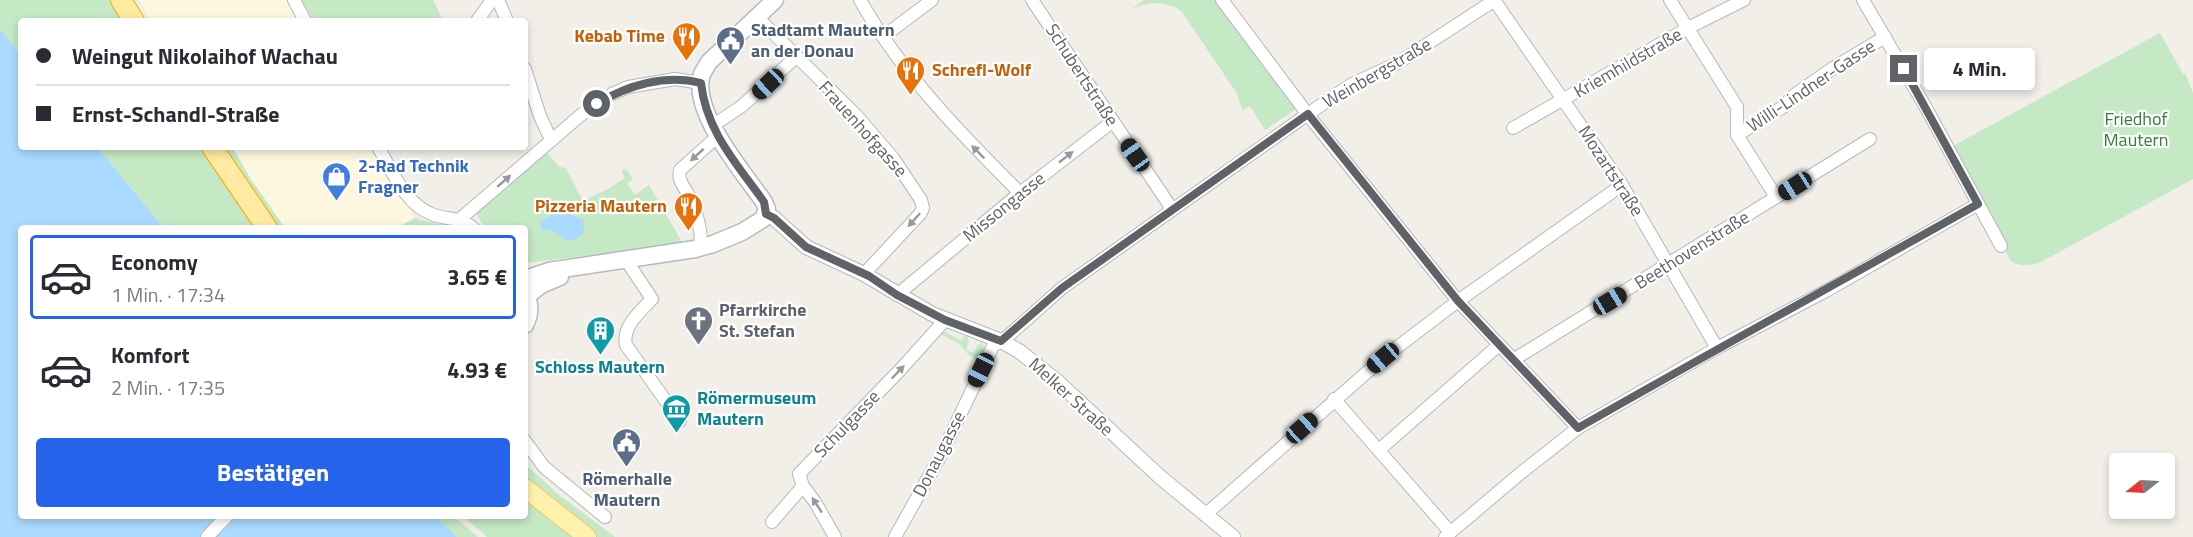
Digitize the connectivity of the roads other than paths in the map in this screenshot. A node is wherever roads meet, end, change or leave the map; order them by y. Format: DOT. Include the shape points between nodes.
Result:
graph roads {
  1 [pos="121,0"];
  2 [pos="294,0"];
  3 [pos="492,0"];
  4 [pos="498,0"];
  5 [pos="775,0"];
  6 [pos="860,0"];
  7 [pos="932,0"];
  8 [pos="1032,0"];
  9 [pos="1222,0"];
  10 [pos="1494,0"];
  11 [pos="1670,0"];
  12 [pos="1744,0"];
  13 [pos="1863,0"];
  14 [pos="132,18"];
  15 [pos="303,18"];
  16 [pos="479,18"];
  17 [pos="506,18"];
  18 [pos="758,18"];
  19 [pos="1688,28"];
  20 [pos="1885,37"];
  21 [pos="883,38"];
  22 [pos="796,57"];
  23 [pos="528,78"];
  24 [pos="701,83"];
  25 [pos="1564,100"];
  26 [pos="1308,114"];
  27 [pos="1112,122"];
  28 [pos="1513,128"];
  29 [pos="715,131"];
  30 [pos="1737,135"];
  31 [pos="551,140"];
  32 [pos="1870,140"];
  33 [pos="214,150"];
  34 [pos="380,150"];
  35 [pos="1622,185"];
  36 [pos="1020,193"];
  37 [pos="1776,198"];
  38 [pos="1978,204"];
  39 [pos="1172,209"];
  40 [pos="766,214"];
  41 [pos="460,219"];
  42 [pos="265,225"];
  43 [pos="469,225"];
  44 [pos="2001,246"];
  45 [pos="700,248"];
  46 [pos="626,260"];
  47 [pos="1668,265"];
  48 [pos="864,274"];
  49 [pos="528,289"];
  50 [pos="897,295"];
  51 [pos="1458,301"];
  52 [pos="945,320"];
  53 [pos="1001,341"];
  54 [pos="1499,345"];
  55 [pos="1717,348"];
  56 [pos="1513,360"];
  57 [pos="1334,399"];
  58 [pos="680,421"];
  59 [pos="1578,428"];
  60 [pos="528,445"];
  61 [pos="1379,450"];
  62 [pos="803,486"];
  63 [pos="528,490"];
  64 [pos="1205,515"];
  65 [pos="605,517"];
  66 [pos="224,519"];
  67 [pos="772,522"];
  68 [pos="1447,534"];
  69 [pos="207,537"];
  70 [pos="588,537"];
  71 [pos="835,537"];
  72 [pos="895,537"];
  73 [pos="1233,537"];
  1 -- 14 [label="highway"];
  2 -- 15 [label="street"];
  3 -- 16 [label="street"];
  4 -- 17 [label="street"];
  5 -- 18 [label="main road"];
  6 -- 21 [label="street"];
  7 -- 21 [label="street"];
  8 -- 27 [label="street, Schubertstraße"];
  9 -- 26 [label="street"];
  10 -- 25 [label="street, Mozartstraße"];
  10 -- 26 [label="street, Weinbergstraße" via="1398,63 1352,84"];
  11 -- 19 [label="street"];
  12 -- 19 [label="street, Kriemhildstraße"];
  13 -- 20 [label="street"];
  18 -- 22 [label="street, Frauenhofgasse"];
  18 -- 24 [label="main road" via="709,62"];
  19 -- 25 [label="street, Kriemhildstraße"];
  19 -- 30 [label="street" via="1737,107"];
  20 -- 30 [label="street, Willi-Lindner-Gasse"];
  20 -- 38 [label="street"];
  36 -- 21 [label="street, one-way" via="936,106"];
  22 -- 29 [label="street"];
  22 -- 48 [label="street, Frauenhofgasse, one-way" via="893,158 921,200 920,214"];
  23 -- 31 [label="street"];
  24 -- 29 [label="main road" via="703,101"];
  24 -- 31 [label="street" via="675,79 628,87 582,114"];
  25 -- 28 [label="street, Kriemhildstraße"];
  25 -- 35 [label="street, Mozartstraße"];
  26 -- 39 [label="street, Weinbergstraße"];
  26 -- 51 [label="street"];
  36 -- 27 [label="street, Missongasse, one-way"];
  27 -- 39 [label="street, Schubertstraße"];
  29 -- 40 [label="main road" via="764,202"];
  29 -- 45 [label="street, one-way" via="678,174 696,213 702,237"];
  30 -- 37 [label="street"];
  41 -- 31 [label="street, one-way"];
  32 -- 37 [label="street, Beethovenstraße"];
  33 -- 42 [label="highway"];
  34 -- 41 [label="street" via="415,204 437,216"];
  35 -- 47 [label="street, Mozartstraße"];
  35 -- 51 [label="street"];
  36 -- 50 [label="street, Missongasse"];
  37 -- 47 [label="street, Beethovenstraße"];
  38 -- 44 [label="street"];
  38 -- 55 [label="street"];
  39 -- 53 [label="street, Weinbergstraße" via="1062,288"];
  40 -- 45 [label="main road" via="742,232"];
  40 -- 48 [label="street, Melker Straße" via="806,247"];
  41 -- 43 [label="street"];
  45 -- 46 [label="main road"];
  46 -- 49 [label="main road" via="585,266"];
  46 -- 58 [label="street" via="652,299 628,327 626,345"];
  47 -- 55 [label="street, Mozartstraße"];
  47 -- 56 [label="street, Beethovenstraße"];
  48 -- 50 [label="street, Melker Straße"];
  50 -- 52 [label="street, Melker Straße"];
  51 -- 54 [label="street"];
  51 -- 57 [label="street"];
  52 -- 53 [label="street, Melker Straße"];
  62 -- 52 [label="street, Schulgasse, one-way" via="799,474"];
  53 -- 64 [label="street, Melker Straße" via="1058,382"];
  53 -- 72 [label="street, Donaugasse" via="992,349 941,455"];
  54 -- 56 [label="street"];
  54 -- 61 [label="street"];
  55 -- 59 [label="street"];
  56 -- 59 [label="street"];
  57 -- 61 [label="street"];
  57 -- 64 [label="street"];
  59 -- 68 [label="street"];
  60 -- 65 [label="street" via="544,467"];
  61 -- 68 [label="street"];
  62 -- 67 [label="street"];
  71 -- 62 [label="street, one-way"];
  63 -- 70 [label="main road"];
  64 -- 73 [label="street, Melker Straße"];
  66 -- 69 [label="street"];
}
